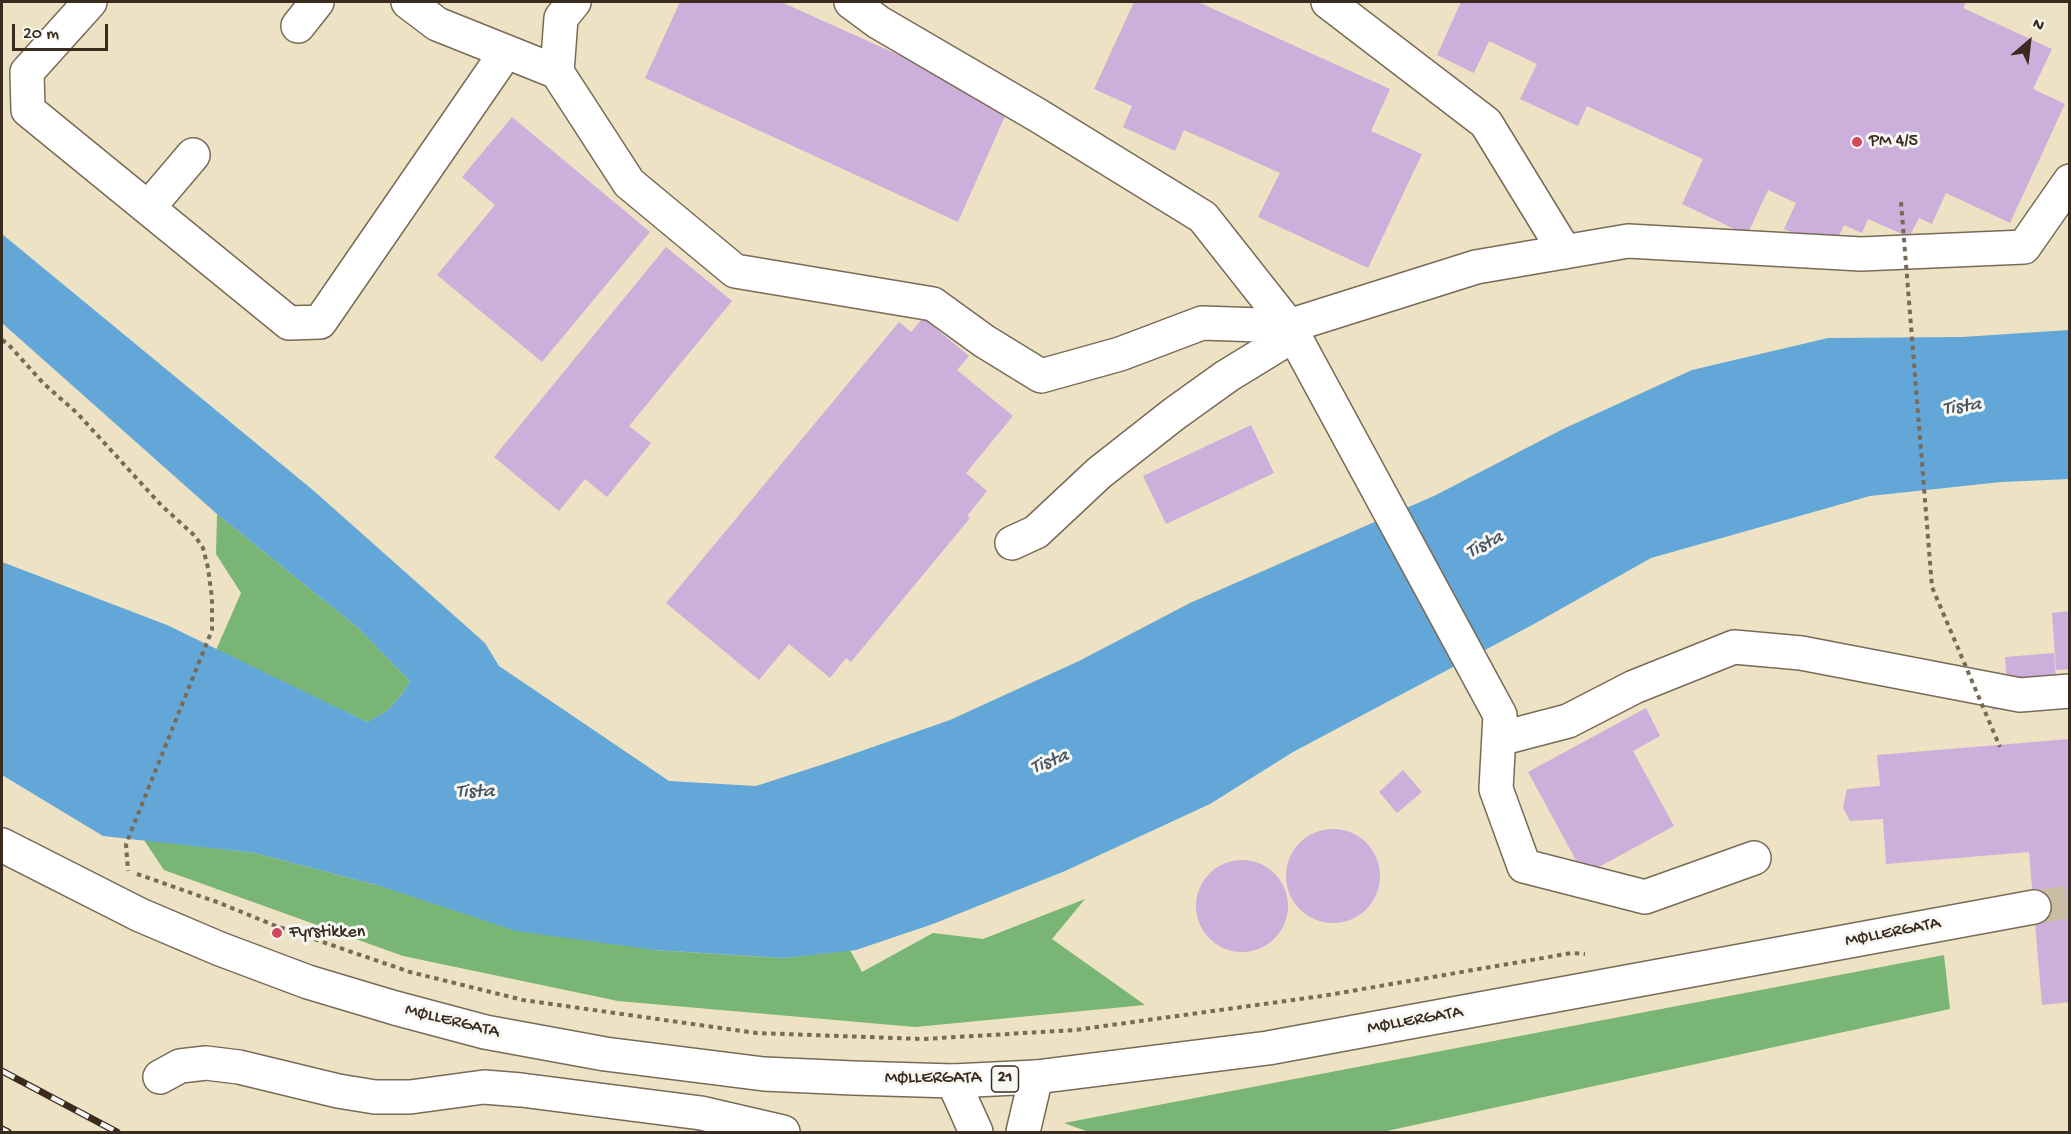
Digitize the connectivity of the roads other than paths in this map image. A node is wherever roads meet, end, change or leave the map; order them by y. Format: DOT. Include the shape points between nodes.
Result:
graph roads {
  1 [pos="90,2"];
  2 [pos="408,2"];
  3 [pos="574,2"];
  4 [pos="851,2"];
  5 [pos="1328,2"];
  6 [pos="506,52"];
  7 [pos="557,72"];
  8 [pos="193,154"];
  9 [pos="2070,181"];
  10 [pos="148,208"];
  11 [pos="1565,252"];
  12 [pos="1292,331"];
  13 [pos="1012,543"];
  14 [pos="2070,691"];
  15 [pos="1499,727"];
  16 [pos="2,845"];
  17 [pos="1754,858"];
  18 [pos="2034,907"];
  19 [pos="160,1077"];
  20 [pos="1036,1077"];
  21 [pos="953,1081"];
  22 [pos="783,1132"];
  23 [pos="976,1132"];
  24 [pos="1023,1132"];
  1 -- 10 [label="main road" via="27,72 28,110"];
  2 -- 6 [label="main road" via="437,24"];
  3 -- 7 [label="main road" via="561,18"];
  4 -- 12 [label="main road" via="1203,217"];
  5 -- 11 [label="main road" via="1486,123"];
  6 -- 7 [label="main road"];
  6 -- 10 [label="main road" via="320,322 289,322"];
  7 -- 12 [label="main road" via="629,183 735,271 933,304 1041,376 1120,354 1202,323"];
  8 -- 10 [label="main road"];
  9 -- 11 [label="main road" via="2024,247 1861,254 1628,242"];
  11 -- 12 [label="main road" via="1476,267"];
  12 -- 13 [label="main road" via="1174,414 1099,473 1036,532"];
  12 -- 15 [label="main road"];
  14 -- 15 [label="main road" via="2020,695 1801,653 1734,647 1634,687 1568,721"];
  15 -- 17 [label="main road" via="1496,789 1524,866 1646,897"];
  16 -- 21 [label="main road, MØLLERGATA / 21" via="140,915 220,949 308,982 485,1032 605,1054 752,1072"];
  18 -- 20 [label="main road, MØLLERGATA / 21" via="1280,1046"];
  19 -- 22 [label="main road" via="180,1066 206,1063 375,1097 410,1097 484,1087 521,1090 701,1113"];
  20 -- 21 [label="main road, MØLLERGATA / 21"];
  20 -- 24 [label="main road"];
  21 -- 23 [label="main road"];
}
